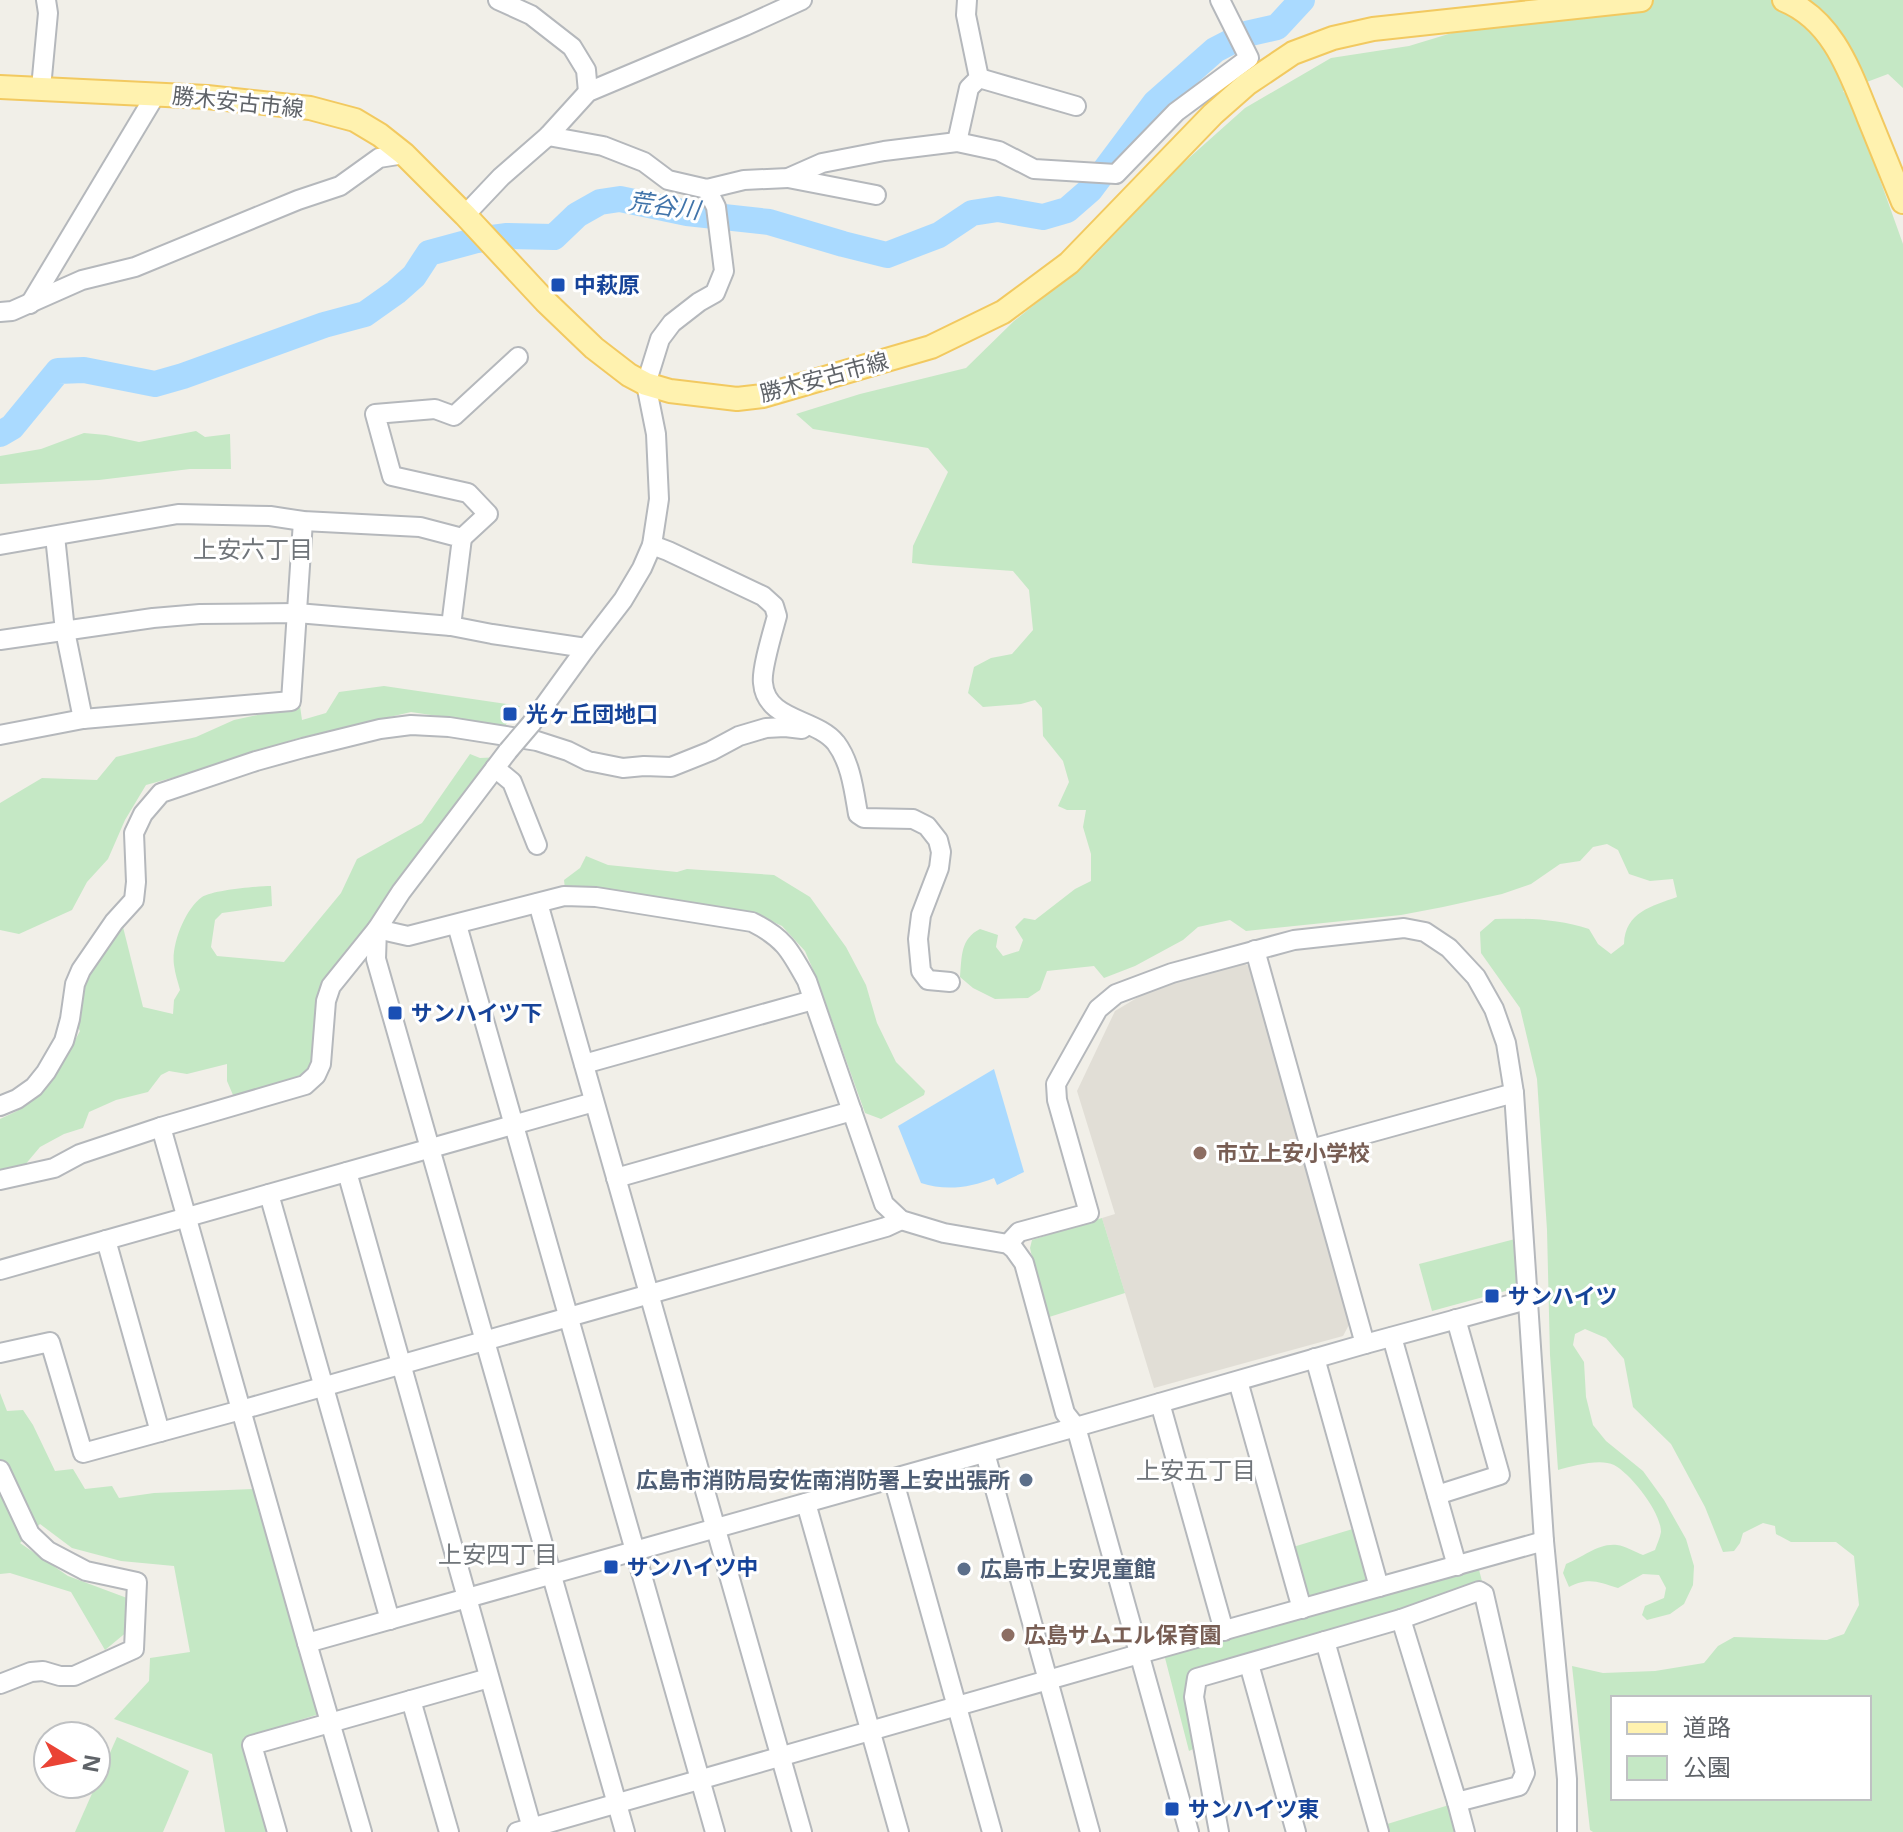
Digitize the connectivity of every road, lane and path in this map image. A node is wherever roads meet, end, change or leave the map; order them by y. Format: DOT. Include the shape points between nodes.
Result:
graph roads {
  1 [pos="46,0"];
  2 [pos="498,0"];
  3 [pos="802,0"];
  4 [pos="967,0"];
  5 [pos="1220,0"];
  6 [pos="1641,0"];
  7 [pos="1784,0"];
  8 [pos="979,78"];
  9 [pos="0,87"];
  10 [pos="41,88"];
  11 [pos="588,92"];
  12 [pos="156,94"];
  13 [pos="1076,106"];
  14 [pos="548,136"];
  15 [pos="957,142"];
  16 [pos="404,154"];
  17 [pos="788,178"];
  18 [pos="707,189"];
  19 [pos="876,195"];
  20 [pos="1903,202"];
  21 [pos="469,219"];
  22 [pos="30,304"];
  23 [pos="0,312"];
  24 [pos="518,357"];
  25 [pos="646,384"];
  26 [pos="303,521"];
  27 [pos="55,536"];
  28 [pos="462,538"];
  29 [pos="0,545"];
  30 [pos="652,545"];
  31 [pos="297,613"];
  32 [pos="451,626"];
  33 [pos="65,631"];
  34 [pos="0,640"];
  35 [pos="586,648"];
  36 [pos="83,719"];
  37 [pos="807,725"];
  38 [pos="0,735"];
  39 [pos="495,768"];
  40 [pos="537,845"];
  41 [pos="538,903"];
  42 [pos="457,925"];
  43 [pos="377,929"];
  44 [pos="1255,950"];
  45 [pos="950,982"];
  46 [pos="813,1000"];
  47 [pos="584,1064"];
  48 [pos="1514,1093"];
  49 [pos="594,1102"];
  50 [pos="0,1106"];
  51 [pos="852,1111"];
  52 [pos="514,1125"];
  53 [pos="161,1127"];
  54 [pos="429,1149"];
  55 [pos="1311,1149"];
  56 [pos="347,1172"];
  57 [pos="616,1178"];
  58 [pos="0,1180"];
  59 [pos="269,1194"];
  60 [pos="186,1217"];
  61 [pos="901,1220"];
  62 [pos="106,1240"];
  63 [pos="1008,1244"];
  64 [pos="0,1270"];
  65 [pos="649,1294"];
  66 [pos="1527,1300"];
  67 [pos="569,1317"];
  68 [pos="1456,1319"];
  69 [pos="1392,1337"];
  70 [pos="484,1341"];
  71 [pos="1365,1344"];
  72 [pos="0,1353"];
  73 [pos="1315,1358"];
  74 [pos="401,1365"];
  75 [pos="1238,1381"];
  76 [pos="324,1387"];
  77 [pos="1160,1403"];
  78 [pos="241,1410"];
  79 [pos="1076,1427"];
  80 [pos="160,1432"];
  81 [pos="985,1453"];
  82 [pos="0,1470"];
  83 [pos="893,1478"];
  84 [pos="1437,1495"];
  85 [pos="806,1503"];
  86 [pos="716,1528"];
  87 [pos="1544,1541"];
  88 [pos="635,1551"];
  89 [pos="1457,1566"];
  90 [pos="551,1574"];
  91 [pos="1379,1587"];
  92 [pos="467,1598"];
  93 [pos="1302,1609"];
  94 [pos="1401,1619"];
  95 [pos="390,1620"];
  96 [pos="1224,1631"];
  97 [pos="1325,1641"];
  98 [pos="307,1643"];
  99 [pos="1139,1654"];
  100 [pos="1249,1664"];
  101 [pos="489,1678"];
  102 [pos="1048,1680"];
  103 [pos="0,1684"];
  104 [pos="411,1700"];
  105 [pos="957,1706"];
  106 [pos="330,1723"];
  107 [pos="871,1731"];
  108 [pos="781,1757"];
  109 [pos="700,1780"];
  110 [pos="1457,1802"];
  111 [pos="617,1804"];
  112 [pos="527,1831"];
  113 [pos="277,1832"];
  114 [pos="362,1832"];
  115 [pos="449,1832"];
  116 [pos="625,1832"];
  117 [pos="715,1832"];
  118 [pos="802,1832"];
  119 [pos="899,1832"];
  120 [pos="992,1832"];
  121 [pos="1090,1832"];
  122 [pos="1189,1832"];
  123 [pos="1219,1832"];
  124 [pos="1296,1832"];
  125 [pos="1379,1832"];
  126 [pos="1465,1832"];
  127 [pos="1567,1832"];
  1 -- 10 [label="street"];
  2 -- 11 [label="street" via="531,15 572,47 586,70"];
  3 -- 11 [label="street"];
  4 -- 8 [label="street"];
  5 -- 15 [label="street" via="1249,58 1176,112 1116,174 1034,169 999,151"];
  6 -- 25 [label="main road, 勝木安古市線" via="1408,24 1333,38 1293,53 1213,114 1069,263 1003,312 931,347 763,396 711,397"];
  7 -- 20 [label="main road" via="1829,35"];
  8 -- 13 [label="street"];
  8 -- 15 [label="street" via="969,88"];
  9 -- 10 [label="main road, 勝木安古市線"];
  10 -- 12 [label="main road, 勝木安古市線"];
  11 -- 14 [label="street"];
  12 -- 16 [label="main road, 勝木安古市線" via="336,114 355,120"];
  12 -- 22 [label="street"];
  14 -- 18 [label="street" via="603,146 644,162 668,180"];
  14 -- 21 [label="street" via="501,177"];
  15 -- 17 [label="street" via="822,163"];
  16 -- 21 [label="main road, 勝木安古市線"];
  16 -- 22 [label="street" via="379,158 340,186"];
  17 -- 18 [label="street"];
  17 -- 19 [label="street"];
  18 -- 25 [label="street" via="716,207 724,271 715,293 672,323 660,339"];
  21 -- 25 [label="main road, 勝木安古市線" via="594,348"];
  22 -- 23 [label="street"];
  24 -- 28 [label="street" via="454,416 435,409 375,414 392,476 468,493 488,514"];
  25 -- 30 [label="street" via="656,434 659,499"];
  26 -- 27 [label="street" via="178,514"];
  26 -- 28 [label="street" via="420,527"];
  26 -- 31 [label="street"];
  27 -- 29 [label="street"];
  27 -- 33 [label="street"];
  28 -- 32 [label="street"];
  30 -- 35 [label="street" via="623,600"];
  30 -- 37 [label="street" via="763,596 774,606 777,616 762,681 766,698"];
  31 -- 32 [label="street"];
  31 -- 33 [label="street" via="200,614"];
  31 -- 36 [label="street" via="291,701"];
  32 -- 35 [label="street"];
  33 -- 34 [label="street"];
  33 -- 36 [label="street"];
  35 -- 39 [label="street, bridge"];
  36 -- 38 [label="street"];
  37 -- 45 [label="street" via="837,745 851,773 858,814 913,819 938,840 939,868 918,939 921,971 928,980"];
  37 -- 50 [label="street" via="739,736 671,767 623,768 537,741 411,725 303,748 161,793 134,833 134,900 81,970 64,1041 34,1087"];
  39 -- 40 [label="street" via="512,782"];
  39 -- 43 [label="street"];
  41 -- 42 [label="street"];
  41 -- 46 [label="street" via="564,896 596,897 752,922 774,933 791,951"];
  41 -- 47 [label="street"];
  42 -- 43 [label="street" via="408,936"];
  42 -- 52 [label="street"];
  43 -- 53 [label="street" via="331,986 316,1075 305,1085"];
  43 -- 54 [label="street" via="376,959"];
  44 -- 48 [label="street" via="1294,940 1404,928 1425,932 1476,977 1494,1009"];
  44 -- 55 [label="street"];
  44 -- 63 [label="street" via="1116,994 1098,1009 1056,1084 1089,1213 1019,1232"];
  46 -- 47 [label="street"];
  46 -- 51 [label="street"];
  47 -- 49 [label="street"];
  48 -- 55 [label="street"];
  48 -- 66 [label="street"];
  49 -- 52 [label="street"];
  49 -- 57 [label="street"];
  51 -- 57 [label="street"];
  51 -- 61 [label="street" via="884,1204"];
  52 -- 54 [label="street"];
  52 -- 67 [label="street"];
  53 -- 58 [label="street" via="54,1168"];
  53 -- 60 [label="street"];
  54 -- 56 [label="street"];
  54 -- 70 [label="street"];
  55 -- 71 [label="street"];
  56 -- 59 [label="street"];
  56 -- 74 [label="street"];
  57 -- 65 [label="street"];
  59 -- 60 [label="street"];
  59 -- 76 [label="street"];
  60 -- 62 [label="street"];
  60 -- 78 [label="street"];
  61 -- 63 [label="street"];
  61 -- 65 [label="street"];
  62 -- 64 [label="street"];
  62 -- 80 [label="street"];
  63 -- 79 [label="street" via="1024,1263 1065,1413"];
  65 -- 67 [label="street"];
  65 -- 86 [label="street"];
  66 -- 68 [label="street"];
  66 -- 87 [label="street"];
  67 -- 70 [label="street"];
  67 -- 88 [label="street"];
  68 -- 69 [label="street"];
  68 -- 84 [label="street" via="1500,1475"];
  69 -- 71 [label="street"];
  69 -- 84 [label="street"];
  70 -- 74 [label="street"];
  70 -- 90 [label="street"];
  71 -- 73 [label="street"];
  72 -- 80 [label="street" via="50,1342 83,1453"];
  73 -- 75 [label="street"];
  73 -- 91 [label="street"];
  74 -- 76 [label="street"];
  74 -- 92 [label="street"];
  75 -- 77 [label="street"];
  75 -- 93 [label="street"];
  76 -- 78 [label="street"];
  76 -- 95 [label="street"];
  77 -- 79 [label="street"];
  77 -- 96 [label="street"];
  78 -- 80 [label="street"];
  78 -- 98 [label="street"];
  79 -- 81 [label="street"];
  79 -- 99 [label="street"];
  81 -- 83 [label="street"];
  81 -- 102 [label="street"];
  82 -- 103 [label="street" via="30,1534 48,1551 86,1571 137,1582 134,1649 74,1676 31,1672"];
  83 -- 85 [label="street"];
  83 -- 105 [label="street"];
  84 -- 89 [label="street"];
  85 -- 86 [label="street"];
  85 -- 107 [label="street"];
  86 -- 88 [label="street"];
  86 -- 108 [label="street"];
  87 -- 89 [label="street"];
  87 -- 127 [label="street" via="1567,1779"];
  88 -- 90 [label="street"];
  88 -- 109 [label="street"];
  89 -- 91 [label="street"];
  90 -- 92 [label="street"];
  90 -- 111 [label="street"];
  91 -- 93 [label="street"];
  92 -- 95 [label="street"];
  92 -- 101 [label="street"];
  93 -- 96 [label="street"];
  94 -- 97 [label="street"];
  94 -- 110 [label="street"];
  94 -- 110 [label="street" via="1479,1591 1484,1594 1525,1773 1519,1786"];
  95 -- 98 [label="street"];
  96 -- 99 [label="street"];
  97 -- 100 [label="street"];
  97 -- 125 [label="street"];
  98 -- 106 [label="street"];
  99 -- 102 [label="street"];
  99 -- 122 [label="street"];
  100 -- 123 [label="street" via="1197,1678 1194,1697"];
  100 -- 124 [label="street"];
  101 -- 104 [label="street"];
  101 -- 112 [label="street"];
  102 -- 105 [label="street"];
  102 -- 121 [label="street"];
  104 -- 106 [label="street"];
  104 -- 115 [label="street"];
  105 -- 107 [label="street"];
  105 -- 120 [label="street"];
  106 -- 113 [label="street" via="252,1745"];
  106 -- 114 [label="street"];
  107 -- 108 [label="street"];
  107 -- 119 [label="street"];
  108 -- 109 [label="street"];
  108 -- 118 [label="street"];
  109 -- 111 [label="street"];
  109 -- 117 [label="street"];
  110 -- 126 [label="street"];
  111 -- 112 [label="street"];
  111 -- 116 [label="street"];
}
